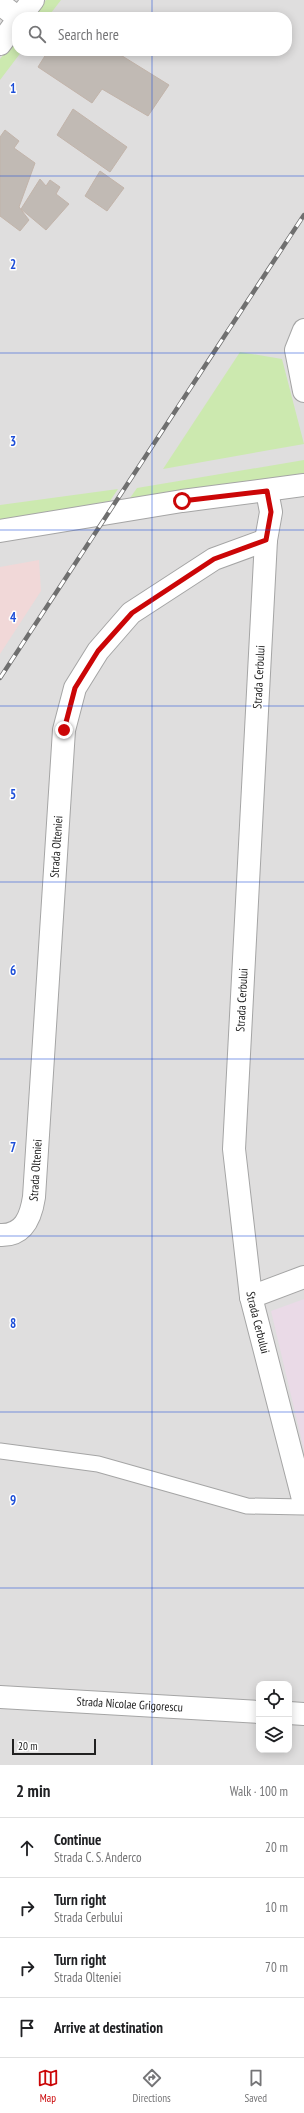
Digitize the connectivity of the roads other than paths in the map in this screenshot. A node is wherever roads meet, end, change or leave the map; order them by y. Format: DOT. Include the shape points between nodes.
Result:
graph roads {
  1 [pos="34,0"];
  2 [pos="0,4"];
  3 [pos="24,12"];
  4 [pos="12,13"];
  5 [pos="12,28"];
  6 [pos="0,44"];
  7 [pos="304,330"];
  8 [pos="304,391"];
  9 [pos="304,485"];
  10 [pos="267,491"];
  11 [pos="0,531"];
  12 [pos="266,540"];
  13 [pos="0,1235"];
  14 [pos="304,1277"];
  15 [pos="251,1297"];
  16 [pos="0,1451"];
  17 [pos="304,1503"];
  18 [pos="304,1507"];
  19 [pos="0,1697"];
  20 [pos="256,1712"];
  21 [pos="292,1713"];
  22 [pos="304,1714"];
  1 -- 3 [label="street"];
  2 -- 4 [label="street"];
  5 -- 6 [label="street"];
  7 -- 8 [label="street" via="296,350"];
  9 -- 10 [label="street"];
  10 -- 11 [label="street" via="182,501"];
  10 -- 12 [label="street, Strada Cerbului" via="271,512"];
  12 -- 13 [label="street, Strada Olteniei" via="214,559 132,613 98,651 75,688 64,730 32,1214 23,1227 9,1235"];
  12 -- 15 [label="street, Strada Cerbului" via="234,1149"];
  14 -- 15 [label="street"];
  15 -- 17 [label="street, Strada Cerbului"];
  16 -- 18 [label="lane" via="98,1464 247,1506"];
  19 -- 20 [label="street, Strada Nicolae Grigorescu"];
  21 -- 22 [label="street"];
}
